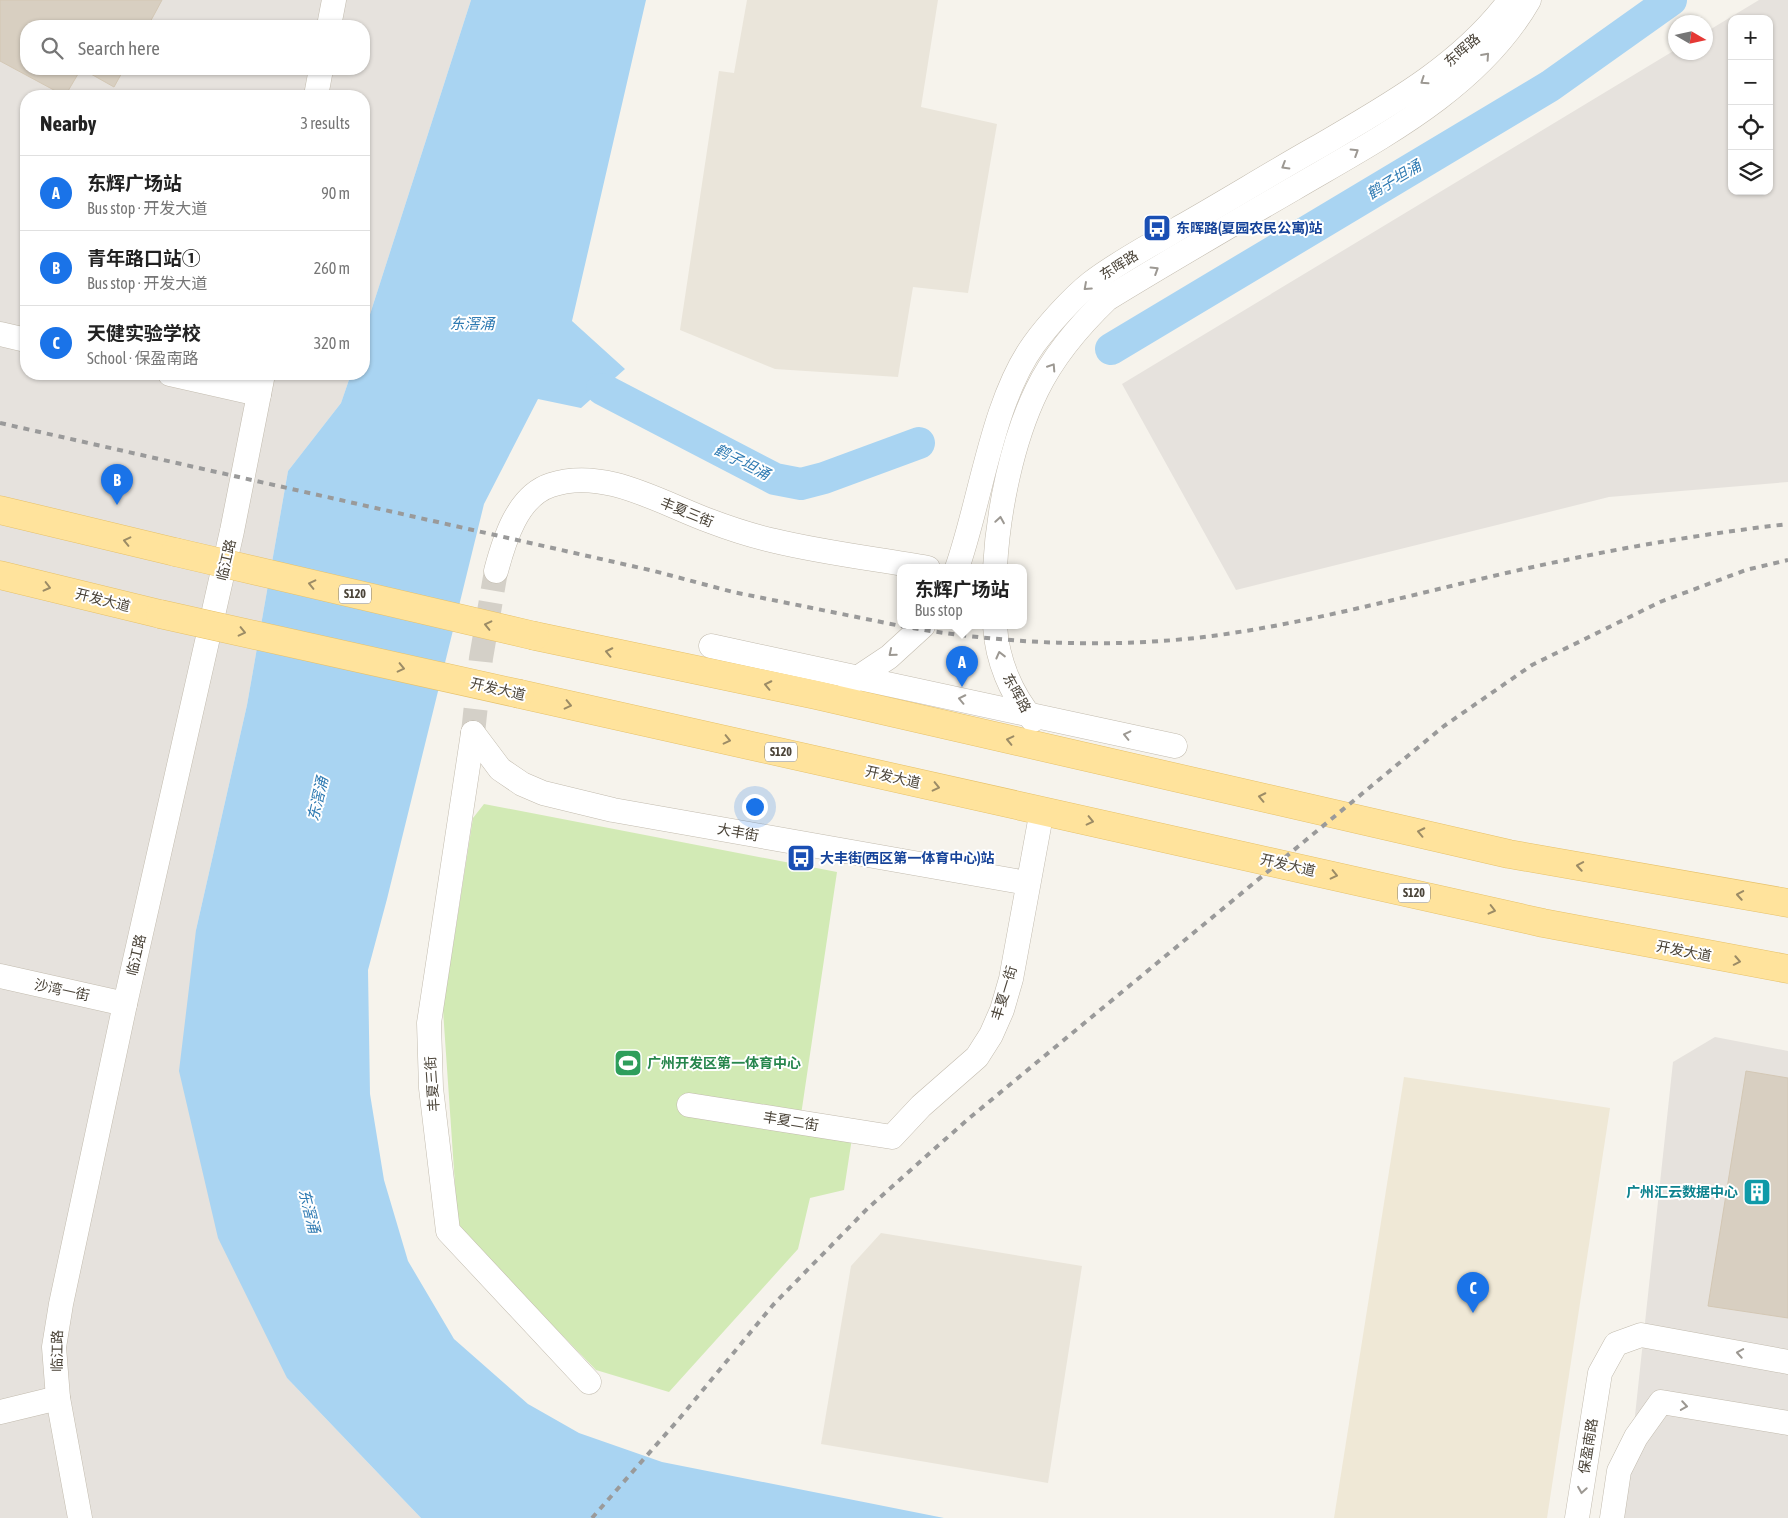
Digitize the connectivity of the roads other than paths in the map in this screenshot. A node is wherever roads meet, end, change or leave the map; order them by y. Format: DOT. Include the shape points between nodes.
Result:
graph roads {
  1 [pos="334,0"];
  2 [pos="1510,0"];
  3 [pos="1529,0"];
  4 [pos="331,20"];
  5 [pos="320,75"];
  6 [pos="317,90"];
  7 [pos="0,334"];
  8 [pos="20,339"];
  9 [pos="225,380"];
  10 [pos="261,384"];
  11 [pos="0,510"];
  12 [pos="905,564"];
  13 [pos="958,564"];
  14 [pos="995,564"];
  15 [pos="496,571"];
  16 [pos="0,575"];
  17 [pos="920,629"];
  18 [pos="996,629"];
  19 [pos="711,646"];
  20 [pos="858,678"];
  21 [pos="816,696"];
  22 [pos="1027,713"];
  23 [pos="473,733"];
  24 [pos="1175,746"];
  25 [pos="1058,751"];
  26 [pos="1042,810"];
  27 [pos="1027,884"];
  28 [pos="1788,903"];
  29 [pos="1788,969"];
  30 [pos="0,976"];
  31 [pos="125,1004"];
  32 [pos="689,1105"];
  33 [pos="892,1138"];
  34 [pos="1788,1362"];
  35 [pos="589,1382"];
  36 [pos="58,1398"];
  37 [pos="0,1412"];
  38 [pos="1788,1423"];
  39 [pos="80,1518"];
  40 [pos="1578,1518"];
  41 [pos="1612,1518"];
  1 -- 4 [label="street"];
  2 -- 13 [label="street, 东晖路, one-way" via="1492,24 1432,76 1123,263 1090,284 1064,310 1033,345 1016,378 999,422"];
  14 -- 3 [label="street, 东晖路, one-way" via="1000,516 1027,412 1038,388 1083,322 1107,299 1349,155 1448,91 1480,64"];
  5 -- 6 [label="street"];
  7 -- 8 [label="street"];
  9 -- 10 [label="street"];
  10 -- 31 [label="street, 临江路" via="232,531"];
  21 -- 11 [label="main road, S120, one-way, bridge" via="535,636"];
  12 -- 15 [label="street, 丰夏三街" via="776,542 709,521 632,490 600,481 572,480 549,485 534,494 517,516 504,542"];
  16 -- 26 [label="main road, 开发大道 / S120, one-way, bridge" via="160,614"];
  17 -- 20 [label="street, one-way"];
  22 -- 18 [label="street, 东晖路, one-way" via="1002,665"];
  19 -- 20 [label="street"];
  20 -- 21 [label="street"];
  22 -- 20 [label="street, one-way"];
  25 -- 21 [label="main road, S120, one-way"];
  24 -- 22 [label="street, one-way"];
  22 -- 25 [label="street, 东晖路"];
  23 -- 27 [label="street, 大丰街" via="500,769 522,784 560,798"];
  23 -- 35 [label="street, 丰夏三街" via="428,1023 431,1088 448,1231"];
  28 -- 25 [label="main road, S120, one-way" via="1509,854"];
  26 -- 27 [label="street, 丰夏一街"];
  26 -- 29 [label="main road, 开发大道 / S120, one-way" via="1543,923"];
  27 -- 33 [label="street, 丰夏一街" via="1011,979 991,1035 977,1057 921,1106"];
  30 -- 31 [label="street, 沙湾一街"];
  31 -- 36 [label="street, 临江路" via="61,1304 54,1347"];
  32 -- 33 [label="street, 丰夏二街"];
  34 -- 40 [label="street, 保盈南路, one-way" via="1641,1335 1616,1344 1600,1373"];
  36 -- 37 [label="street"];
  36 -- 39 [label="street, 临江路"];
  41 -- 38 [label="street, one-way" via="1619,1471 1636,1437 1660,1402"];
}
